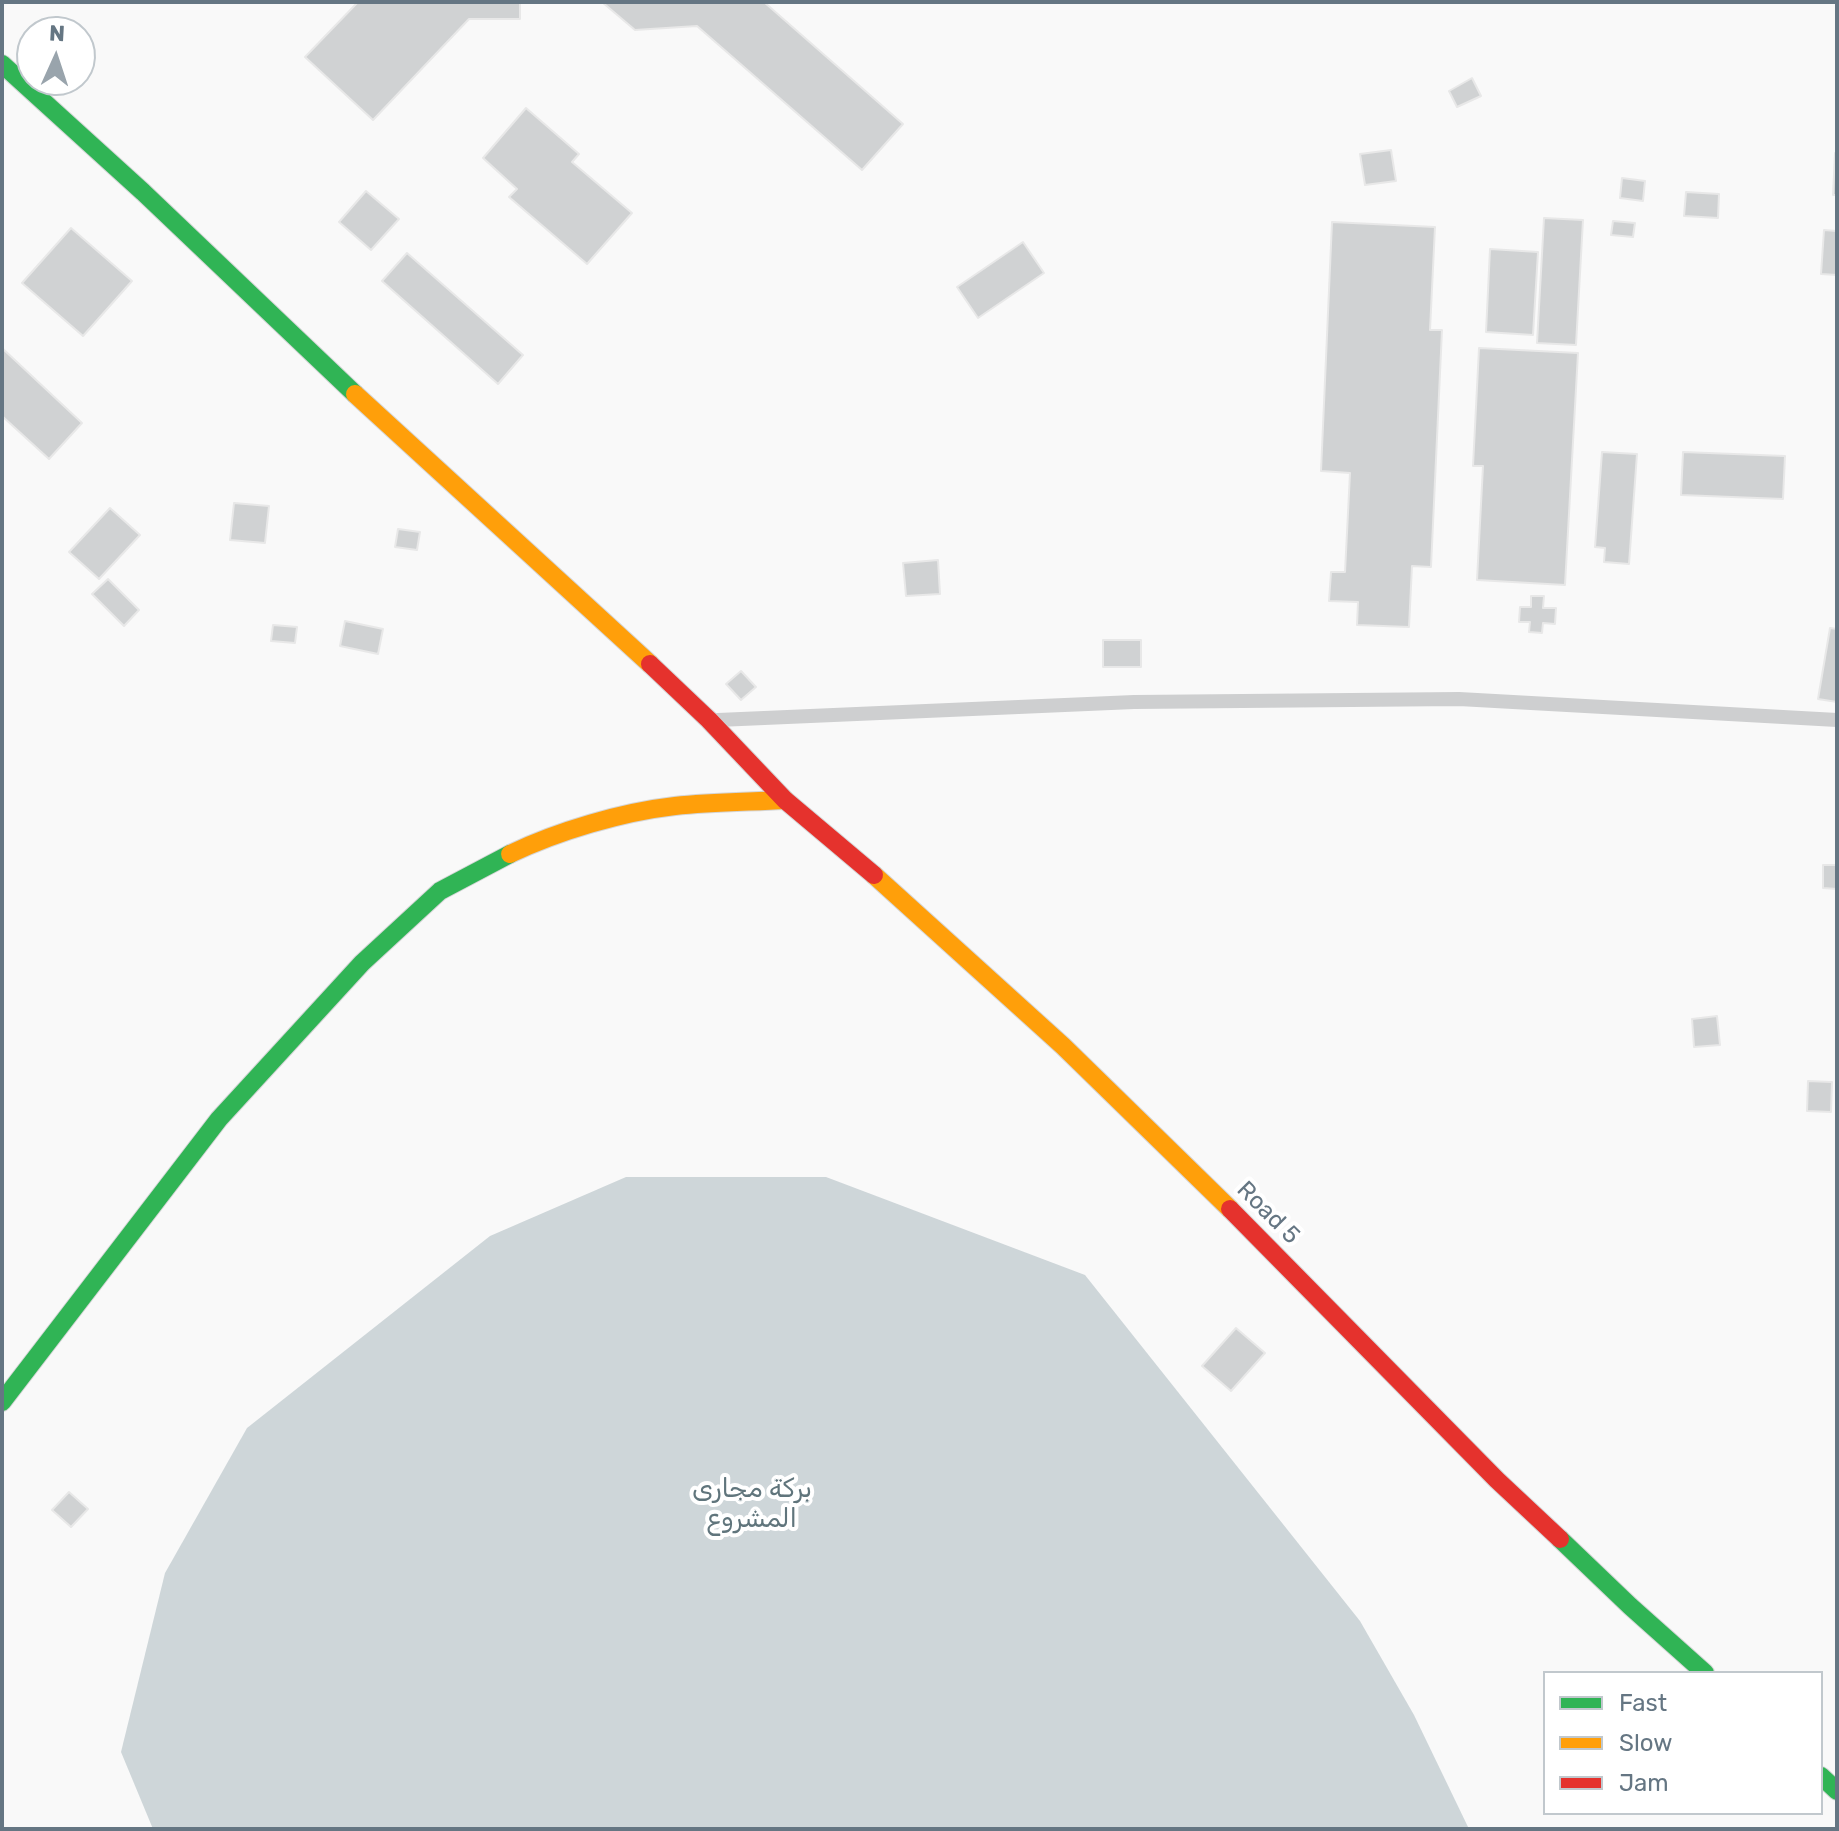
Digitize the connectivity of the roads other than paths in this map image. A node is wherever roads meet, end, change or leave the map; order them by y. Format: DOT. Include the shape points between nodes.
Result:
graph roads {
  1 [pos="2,64"];
  2 [pos="709,720"];
  3 [pos="1837,720"];
  4 [pos="785,800"];
  5 [pos="2,1402"];
  6 [pos="1703,1671"];
  1 -- 2 [label="main road, Road 5"];
  2 -- 3 [label="lane" via="1134,702 1459,699"];
  2 -- 4 [label="main road, Road 5"];
  4 -- 5 [label="main road" via="674,806 610,819 541,839 440,891 362,963 219,1119"];
  4 -- 6 [label="main road, Road 5" via="1063,1046 1497,1480"];
}
